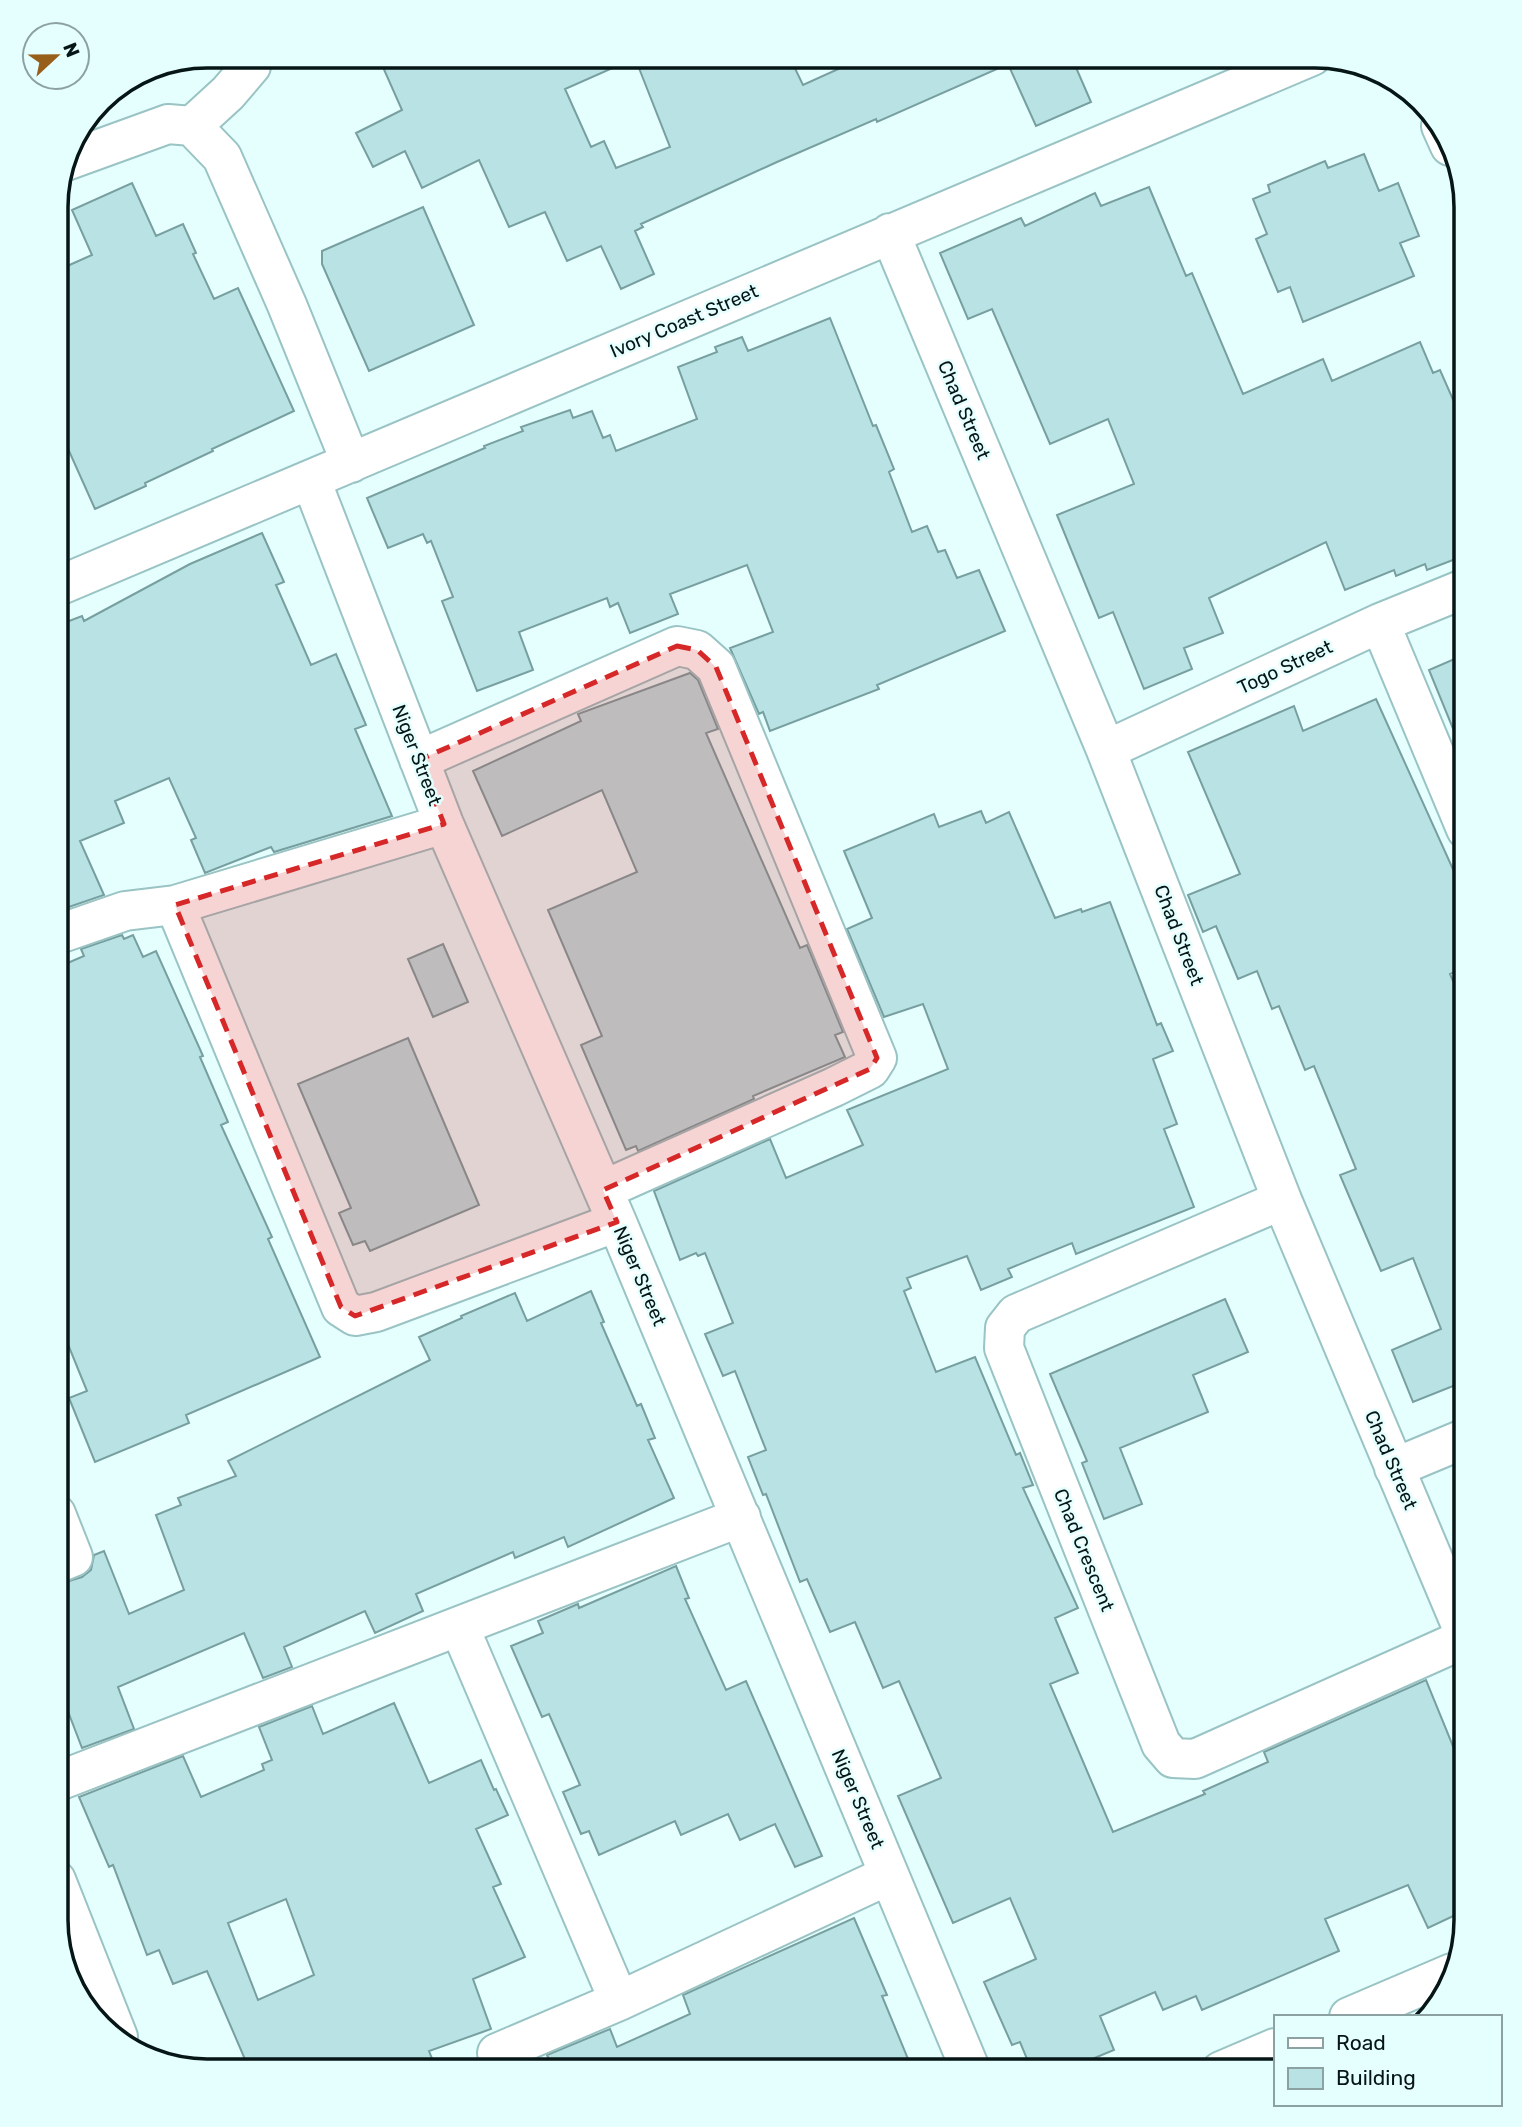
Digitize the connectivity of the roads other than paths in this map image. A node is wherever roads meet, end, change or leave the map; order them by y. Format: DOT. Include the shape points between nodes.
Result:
graph roads {
  1 [pos="249,68"];
  2 [pos="1281,69"];
  3 [pos="192,126"];
  4 [pos="78,157"];
  5 [pos="890,233"];
  6 [pos="351,463"];
  7 [pos="311,480"];
  8 [pos="69,582"];
  9 [pos="1454,593"];
  10 [pos="1380,623"];
  11 [pos="1106,750"];
  12 [pos="419,760"];
  13 [pos="1454,801"];
  14 [pos="444,824"];
  15 [pos="175,905"];
  16 [pos="69,931"];
  17 [pos="1282,1200"];
  18 [pos="610,1206"];
  19 [pos="1454,1443"];
  20 [pos="1394,1468"];
  21 [pos="741,1517"];
  22 [pos="68,1545"];
  23 [pos="68,1559"];
  24 [pos="1454,1610"];
  25 [pos="459,1626"];
  26 [pos="1454,1643"];
  27 [pos="68,1777"];
  28 [pos="889,1875"];
  29 [pos="68,1910"];
  30 [pos="1441,1978"];
  31 [pos="619,2001"];
  32 [pos="1354,2015"];
  33 [pos="111,2020"];
  34 [pos="497,2053"];
  35 [pos="966,2059"];
  1 -- 3 [label="street"];
  2 -- 5 [label="street, Ivory Coast Street"];
  3 -- 4 [label="street" via="168,124"];
  3 -- 6 [label="street" via="222,157"];
  5 -- 6 [label="street, Ivory Coast Street"];
  5 -- 11 [label="street, Chad Street"];
  6 -- 7 [label="street, Ivory Coast Street"];
  7 -- 8 [label="street, Ivory Coast Street"];
  7 -- 12 [label="street, Niger Street"];
  9 -- 10 [label="street, Togo Street"];
  10 -- 11 [label="street, Togo Street"];
  10 -- 13 [label="street"];
  11 -- 17 [label="street, Chad Street"];
  12 -- 14 [label="street, Niger Street"];
  12 -- 18 [label="street" via="677,646 697,650 716,667 877,1058 870,1069"];
  14 -- 15 [label="street"];
  14 -- 18 [label="street, Niger Street"];
  15 -- 16 [label="street" via="125,911"];
  15 -- 18 [label="street" via="341,1307 355,1316 376,1312"];
  17 -- 20 [label="street, Chad Street"];
  17 -- 26 [label="street, Chad Crescent" via="1016,1314 1005,1328 1004,1348 1161,1744 1173,1758 1195,1759"];
  18 -- 21 [label="street, Niger Street"];
  19 -- 20 [label="street"];
  20 -- 24 [label="street, Chad Street"];
  21 -- 25 [label="street"];
  21 -- 28 [label="street, Niger Street"];
  22 -- 23 [label="street" via="73,1557"];
  25 -- 27 [label="street"];
  25 -- 31 [label="street"];
  28 -- 31 [label="street"];
  28 -- 35 [label="street, Niger Street"];
  29 -- 33 [label="street"];
  30 -- 32 [label="street"];
  31 -- 34 [label="street"];
}
